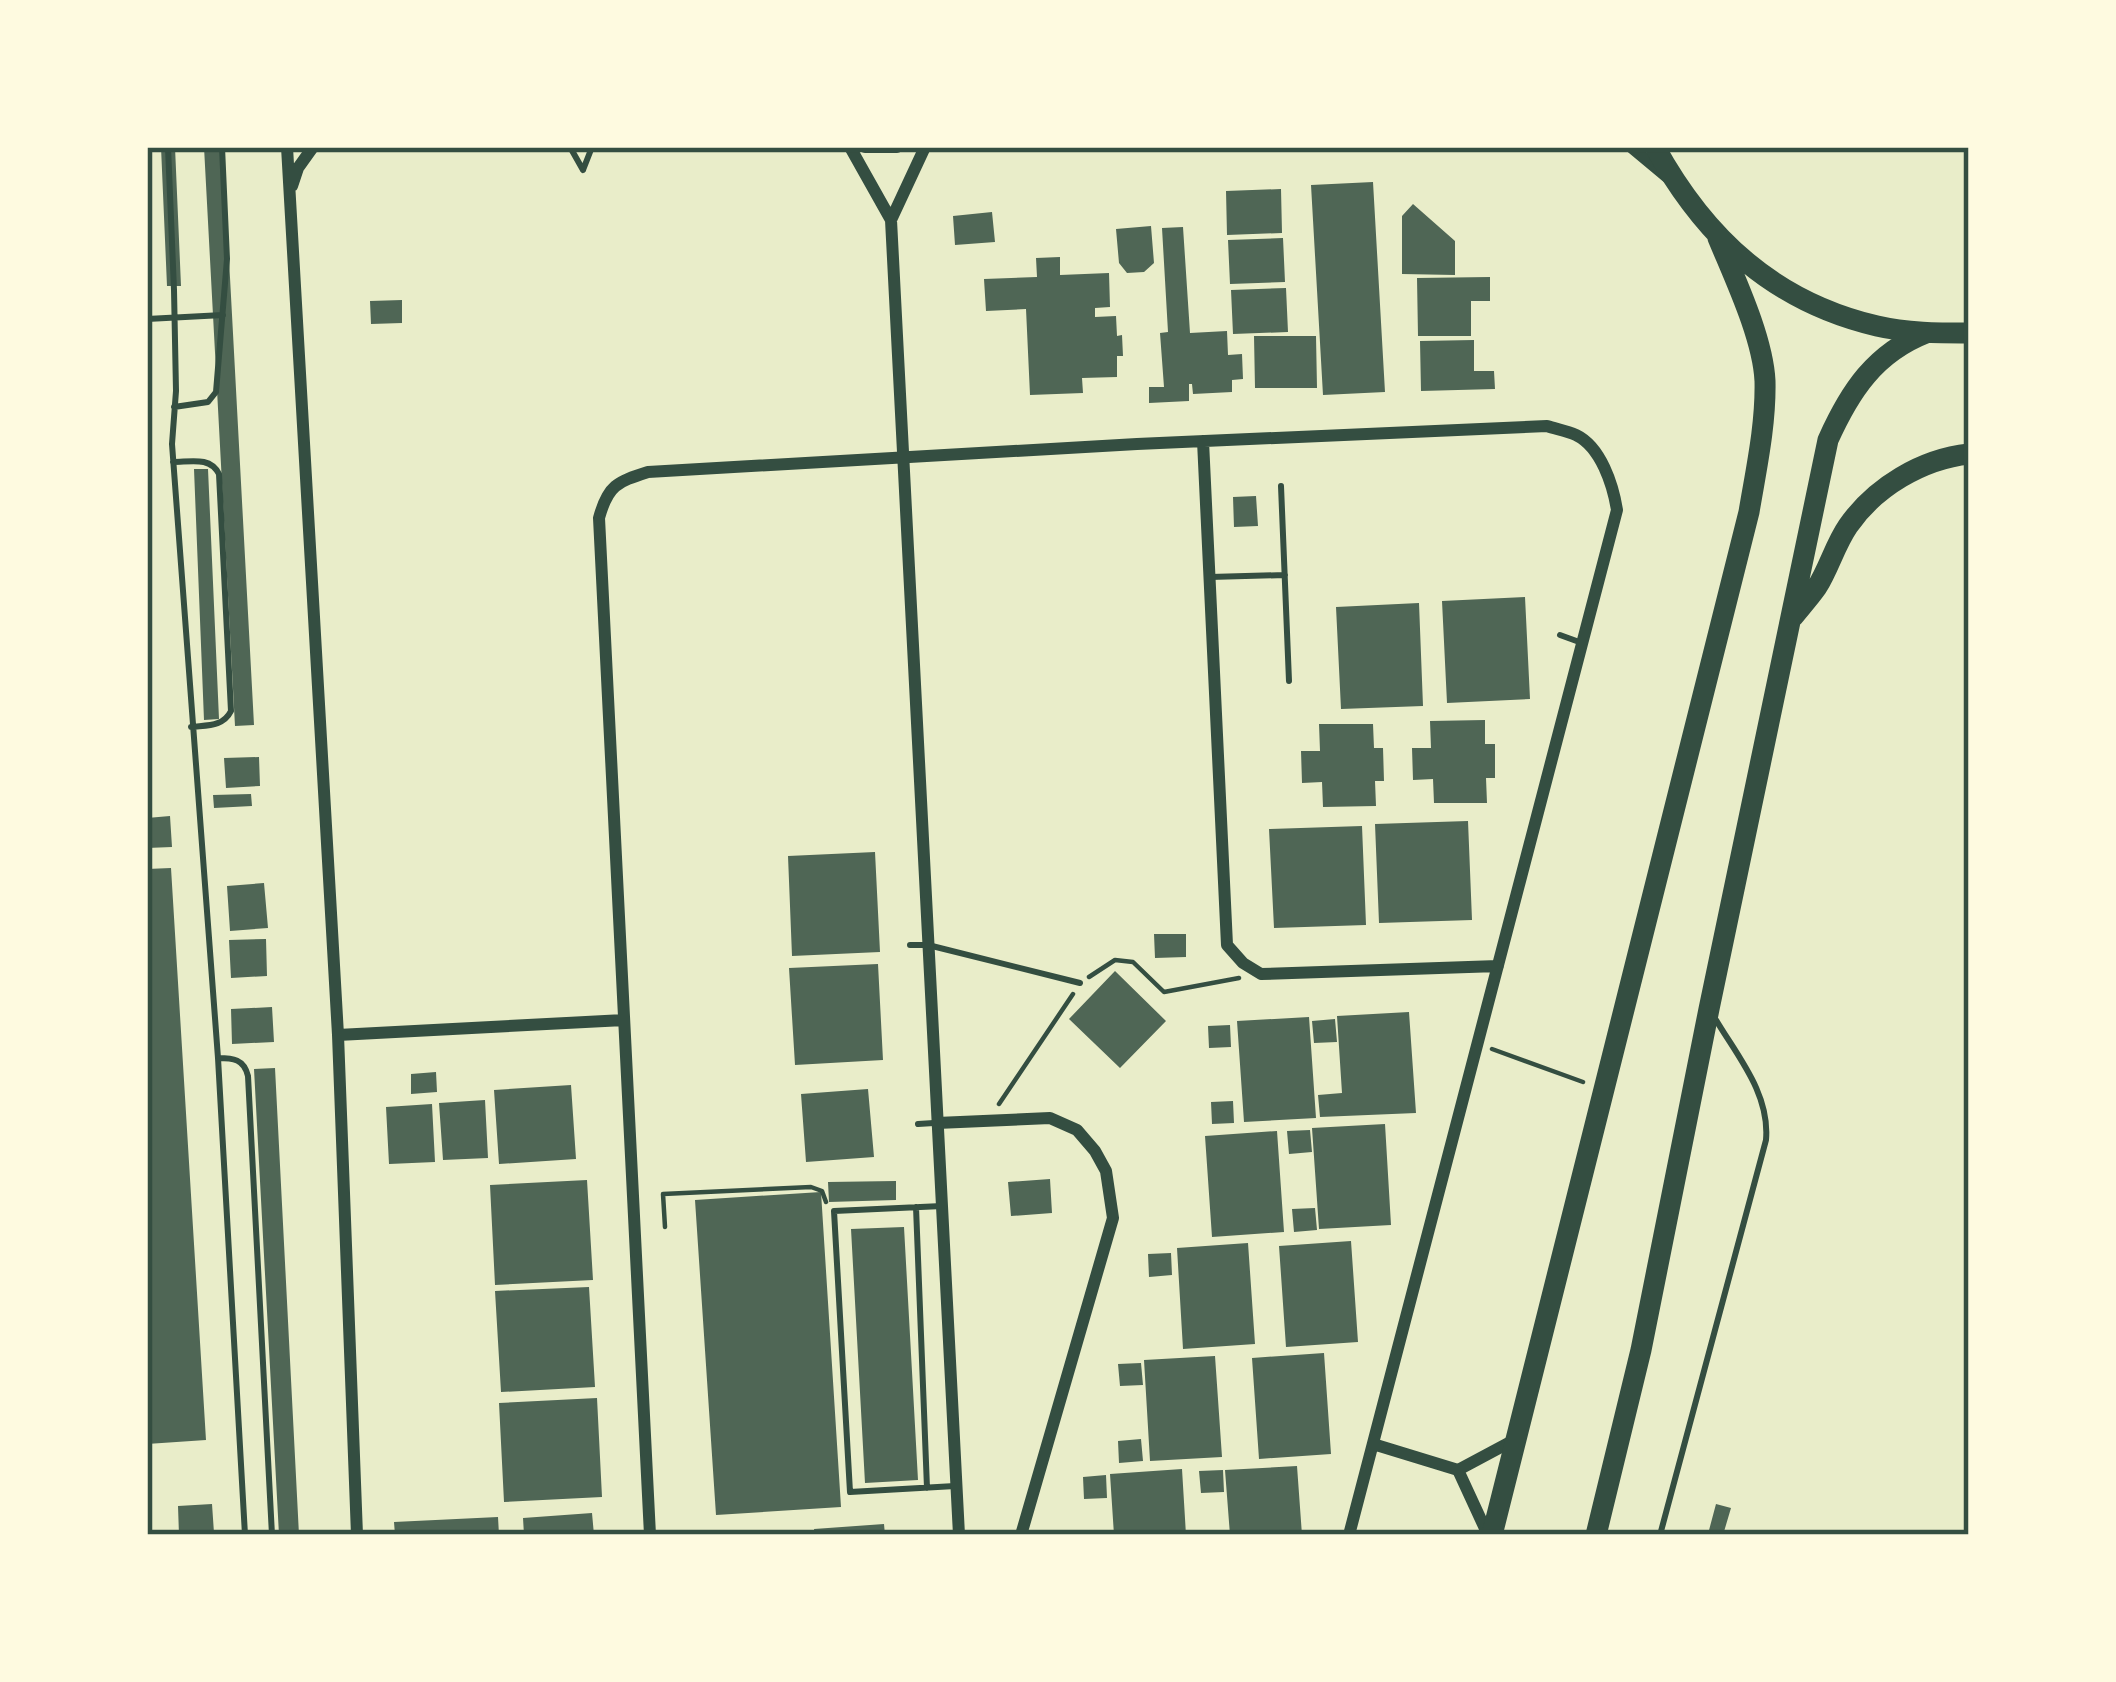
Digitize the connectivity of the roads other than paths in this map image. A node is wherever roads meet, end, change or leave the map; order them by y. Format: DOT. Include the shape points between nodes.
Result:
graph roads {
  1 [pos="168,147"];
  2 [pos="224,147"];
  3 [pos="287,147"];
  4 [pos="314,147"];
  5 [pos="570,147"];
  6 [pos="592,147"];
  7 [pos="850,147"];
  8 [pos="865,147"];
  9 [pos="897,147"];
  10 [pos="925,147"];
  11 [pos="1026,147"];
  12 [pos="1631,147"];
  13 [pos="1655,147"];
  14 [pos="1012,148"];
  15 [pos="1675,184"];
  16 [pos="289,192"];
  17 [pos="891,220"];
  18 [pos="1718,238"];
  19 [pos="223,315"];
  20 [pos="173,317"];
  21 [pos="147,319"];
  22 [pos="1926,333"];
  23 [pos="1968,333"];
  24 [pos="174,407"];
  25 [pos="1203,441"];
  26 [pos="1969,454"];
  27 [pos="903,457"];
  28 [pos="173,462"];
  29 [pos="1281,486"];
  30 [pos="1285,574"];
  31 [pos="1210,577"];
  32 [pos="1789,622"];
  33 [pos="1560,635"];
  34 [pos="1582,643"];
  35 [pos="1289,681"];
  36 [pos="191,727"];
  37 [pos="910,944"];
  38 [pos="928,945"];
  39 [pos="1498,966"];
  40 [pos="1080,983"];
  41 [pos="1709,1009"];
  42 [pos="624,1020"];
  43 [pos="338,1035"];
  44 [pos="218,1058"];
  45 [pos="937,1123"];
  46 [pos="918,1124"];
  47 [pos="942,1206"];
  48 [pos="916,1208"];
  49 [pos="1518,1438"];
  50 [pos="1373,1444"];
  51 [pos="1458,1470"];
  52 [pos="956,1486"];
  53 [pos="927,1488"];
  54 [pos="245,1535"];
  55 [pos="272,1535"];
  56 [pos="357,1535"];
  57 [pos="650,1535"];
  58 [pos="958,1535"];
  59 [pos="1021,1535"];
  60 [pos="1349,1535"];
  61 [pos="1490,1535"];
  62 [pos="1596,1535"];
  63 [pos="1660,1535"];
  1 -- 20 [label="lane"];
  2 -- 19 [label="lane"];
  3 -- 16 [label="street"];
  4 -- 16 [label="street"];
  5 -- 6 [label="lane" via="583,170"];
  7 -- 17 [label="street"];
  8 -- 9 [label="street"];
  10 -- 17 [label="street"];
  11 -- 14 [label="lane"];
  12 -- 15 [label="street"];
  13 -- 15 [label="main road"];
  15 -- 18 [label="main road"];
  16 -- 43 [label="street"];
  17 -- 27 [label="street"];
  18 -- 22 [label="main road" via="1753,269 1835,314"];
  18 -- 49 [label="main road" via="1765,377 1749,512"];
  19 -- 20 [label="lane"];
  19 -- 24 [label="lane" via="214,396"];
  20 -- 21 [label="lane"];
  20 -- 24 [label="lane"];
  22 -- 23 [label="main road"];
  22 -- 32 [label="main road" via="1877,363 1840,412"];
  24 -- 28 [label="lane"];
  25 -- 27 [label="street"];
  25 -- 31 [label="street"];
  25 -- 34 [label="street" via="1547,426 1581,436 1613,486 1616,510"];
  26 -- 32 [label="main road" via="1925,464 1869,502"];
  27 -- 38 [label="street"];
  27 -- 42 [label="street" via="648,472 620,481 605,497 599,518"];
  28 -- 36 [label="lane"];
  28 -- 36 [label="lane" via="205,461 219,473 231,711 218,724"];
  29 -- 30 [label="lane"];
  30 -- 31 [label="lane"];
  30 -- 35 [label="lane"];
  31 -- 39 [label="street" via="1228,945 1261,974"];
  32 -- 41 [label="main road"];
  33 -- 34 [label="lane"];
  34 -- 39 [label="street"];
  36 -- 44 [label="lane"];
  37 -- 38 [label="lane"];
  38 -- 40 [label="lane"];
  38 -- 45 [label="street"];
  39 -- 50 [label="street"];
  41 -- 62 [label="main road"];
  41 -- 63 [label="lane" via="1760,1092 1767,1128"];
  42 -- 43 [label="street"];
  42 -- 57 [label="street"];
  43 -- 56 [label="street"];
  44 -- 54 [label="lane"];
  44 -- 55 [label="lane" via="238,1060 248,1076"];
  45 -- 46 [label="lane"];
  45 -- 47 [label="street"];
  45 -- 59 [label="street" via="1050,1118 1077,1130 1106,1171 1112,1218"];
  47 -- 48 [label="lane"];
  47 -- 52 [label="street"];
  48 -- 53 [label="lane"];
  48 -- 53 [label="lane" via="834,1211 850,1492"];
  49 -- 51 [label="street"];
  49 -- 61 [label="main road"];
  50 -- 51 [label="street"];
  50 -- 60 [label="street"];
  51 -- 61 [label="street"];
  52 -- 53 [label="lane"];
  52 -- 58 [label="street"];
}
